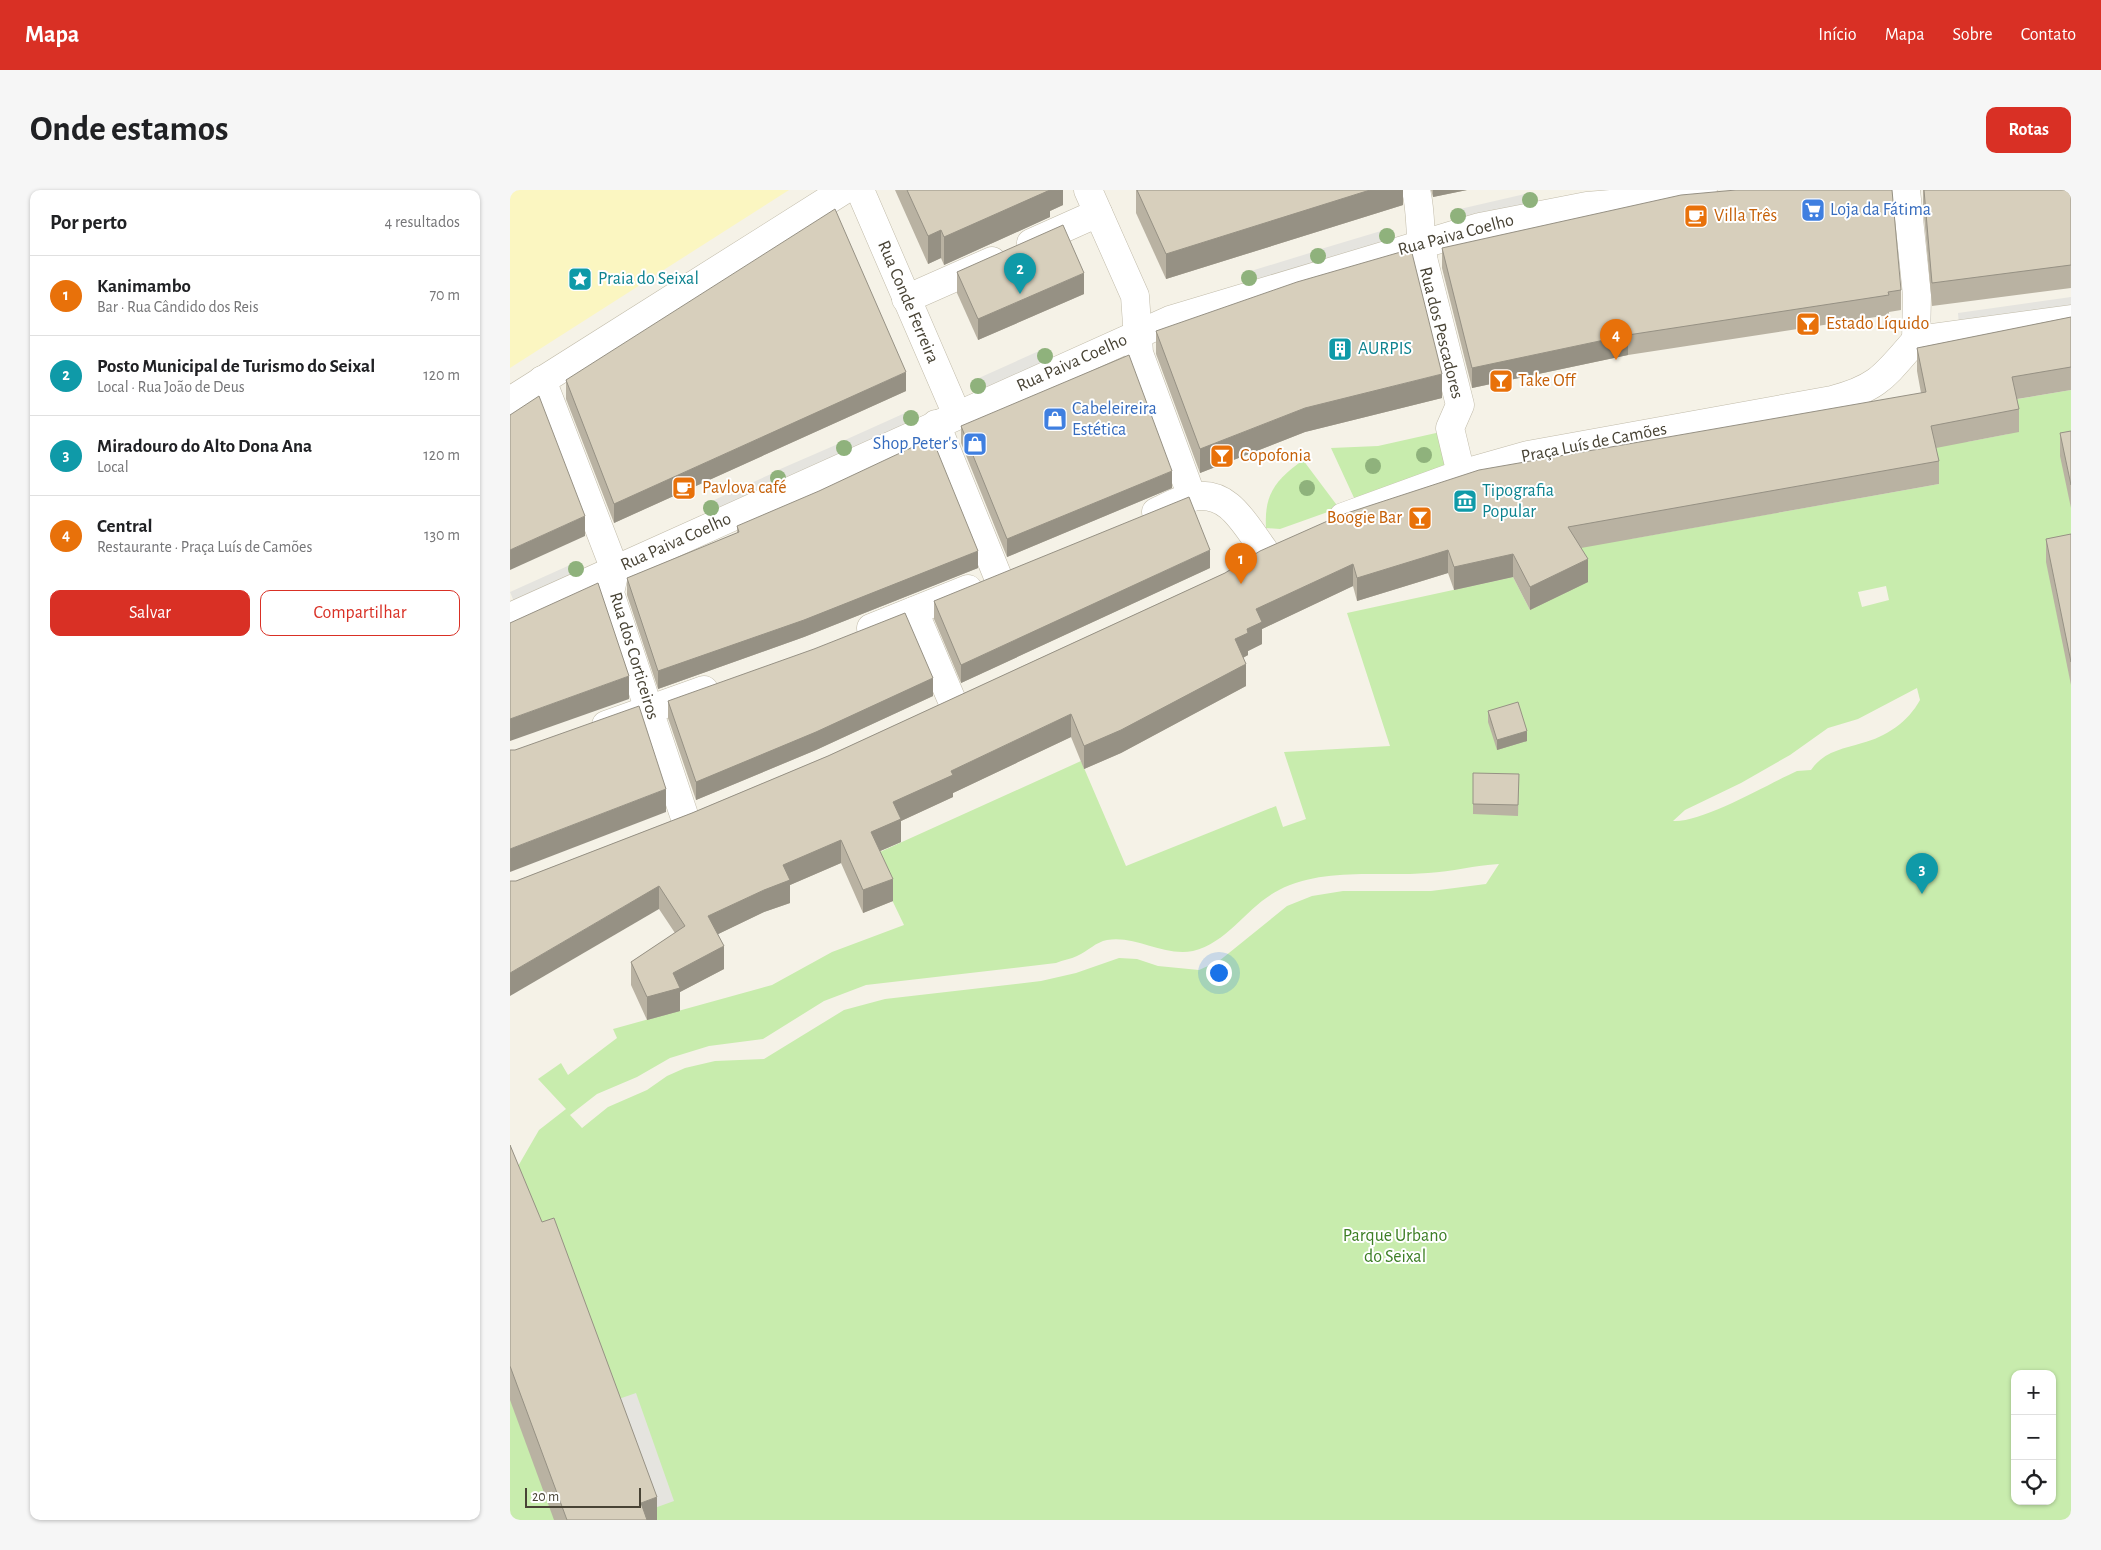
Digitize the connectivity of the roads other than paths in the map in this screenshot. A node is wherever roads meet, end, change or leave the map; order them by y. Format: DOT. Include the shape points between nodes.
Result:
graph roads {
  1 [pos="844,190"];
  2 [pos="860,190"];
  3 [pos="1416,190"];
  4 [pos="1906,190"];
  5 [pos="1664,194"];
  6 [pos="1724,194"];
  7 [pos="1093,201"];
  8 [pos="1420,244"];
  9 [pos="906,299"];
  10 [pos="2071,319"];
  11 [pos="1137,333"];
  12 [pos="1916,340"];
  13 [pos="542,380"];
  14 [pos="510,401"];
  15 [pos="946,419"];
  16 [pos="1461,474"];
  17 [pos="1192,497"];
  18 [pos="1130,522"];
  19 [pos="1317,528"];
  20 [pos="1290,539"];
  21 [pos="1264,550"];
  22 [pos="1024,566"];
  23 [pos="1243,568"];
  24 [pos="615,570"];
  25 [pos="998,577"];
  26 [pos="914,611"];
  27 [pos="510,617"];
  28 [pos="844,638"];
  29 [pos="725,682"];
  30 [pos="980,691"];
  31 [pos="952,703"];
  32 [pos="650,709"];
  33 [pos="926,715"];
  34 [pos="578,734"];
  35 [pos="713,809"];
  36 [pos="686,821"];
  37 [pos="659,831"];
  1 -- 13 [label="street"];
  2 -- 9 [label="street, Rua Conde Ferreira"];
  3 -- 8 [label="street, Rua dos Pescadores" via="1421,212"];
  4 -- 12 [label="street" via="1916,295"];
  5 -- 6 [label="street, Rua Paiva Coelho"];
  5 -- 8 [label="street, Rua Paiva Coelho" via="1534,215"];
  7 -- 9 [label="street"];
  7 -- 11 [label="street" via="1135,296"];
  8 -- 11 [label="street, Rua Paiva Coelho" via="1170,320"];
  8 -- 16 [label="street, Rua dos Pescadores" via="1460,405 1450,428"];
  9 -- 15 [label="street, Rua Conde Ferreira"];
  10 -- 12 [label="street"];
  11 -- 15 [label="street, Rua Paiva Coelho"];
  11 -- 17 [label="street" via="1139,353"];
  12 -- 16 [label="street, Praça Luís de Camões" via="1878,383 1857,394 1528,455"];
  13 -- 14 [label="street"];
  13 -- 24 [label="street, Rua dos Corticeiros"];
  15 -- 24 [label="street, Rua Paiva Coelho"];
  15 -- 25 [label="street, Rua Conde Ferreira"];
  16 -- 19 [label="street, Praça Luís de Camões" via="1379,502"];
  17 -- 18 [label="street"];
  17 -- 21 [label="street" via="1220,498 1232,507"];
  20 -- 21 [label="street"];
  21 -- 23 [label="street"];
  22 -- 25 [label="street"];
  24 -- 27 [label="street, Rua Paiva Coelho"];
  24 -- 32 [label="street, Rua dos Corticeiros" via="610,593"];
  25 -- 26 [label="street"];
  26 -- 28 [label="street"];
  26 -- 31 [label="street"];
  29 -- 32 [label="street"];
  30 -- 31 [label="street"];
  31 -- 33 [label="street"];
  32 -- 34 [label="street"];
  32 -- 36 [label="street, Rua dos Corticeiros"];
  35 -- 36 [label="street"];
  36 -- 37 [label="street"];
}
